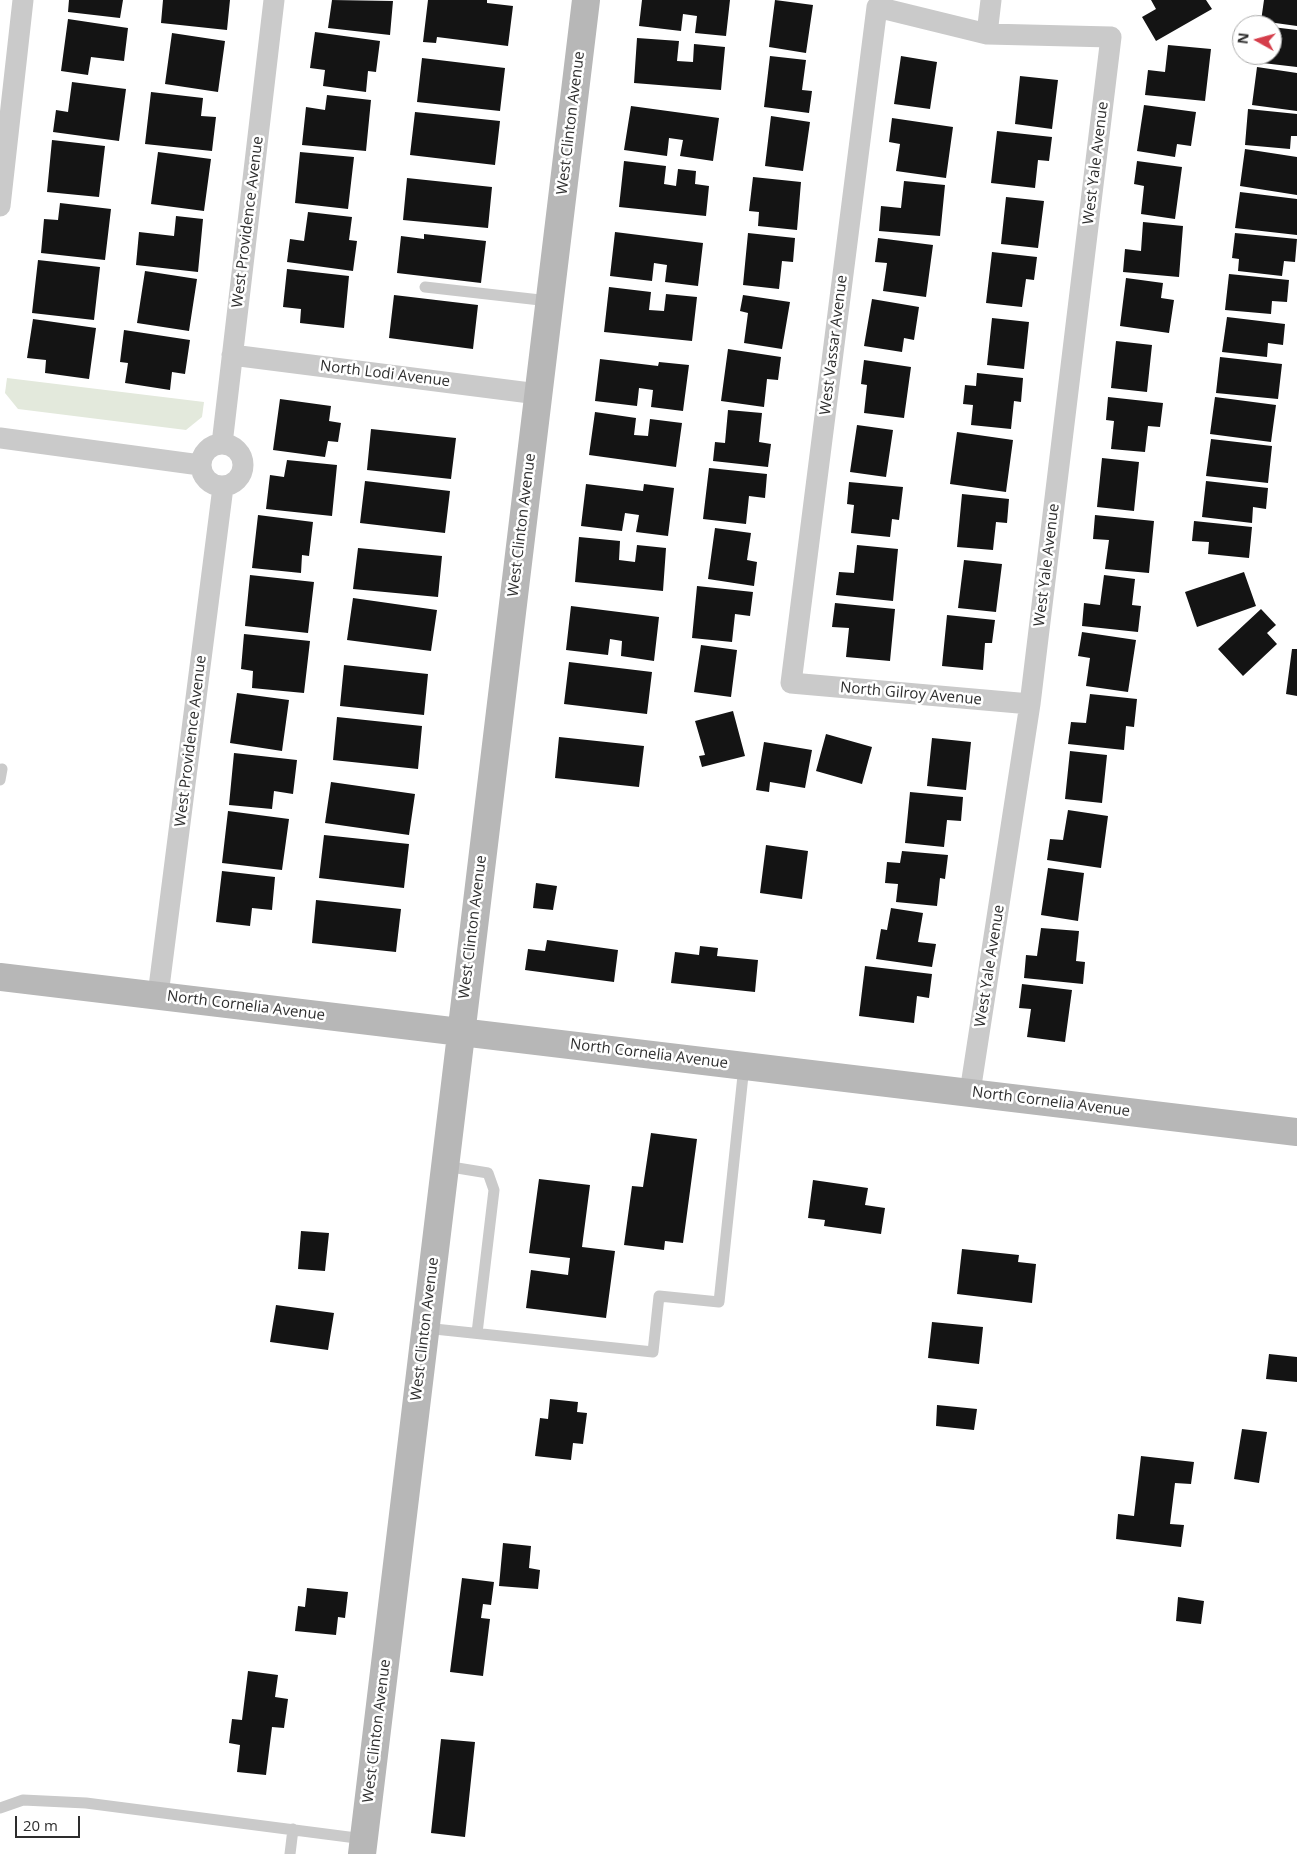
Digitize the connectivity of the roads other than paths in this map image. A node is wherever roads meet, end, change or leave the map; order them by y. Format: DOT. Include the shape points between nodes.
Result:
graph roads {
  1 [pos="23,0"];
  2 [pos="274,0"];
  3 [pos="586,0"];
  4 [pos="991,0"];
  5 [pos="987,34"];
  6 [pos="0,206"];
  7 [pos="425,286"];
  8 [pos="549,301"];
  9 [pos="232,355"];
  10 [pos="538,394"];
  11 [pos="0,438"];
  12 [pos="222,444"];
  13 [pos="200,465"];
  14 [pos="223,487"];
  15 [pos="791,684"];
  16 [pos="1030,704"];
  17 [pos="0,977"];
  18 [pos="158,996"];
  19 [pos="461,1031"];
  20 [pos="744,1065"];
  21 [pos="970,1092"];
  22 [pos="1297,1132"];
  23 [pos="445,1166"];
  24 [pos="426,1328"];
  25 [pos="477,1333"];
  26 [pos="0,1808"];
  27 [pos="294,1829"];
  28 [pos="363,1846"];
  29 [pos="290,1854"];
  1 -- 6 [label="street"];
  2 -- 9 [label="street, West Providence Avenue"];
  3 -- 8 [label="main road, West Clinton Avenue"];
  4 -- 5 [label="street"];
  5 -- 15 [label="street, West Vassar Avenue" via="877,7"];
  5 -- 16 [label="street, West Yale Avenue" via="1111,37"];
  7 -- 8 [label="lane"];
  8 -- 10 [label="main road, West Clinton Avenue"];
  9 -- 10 [label="street, North Lodi Avenue"];
  9 -- 12 [label="street, West Providence Avenue"];
  10 -- 19 [label="main road, West Clinton Avenue"];
  11 -- 13 [label="street"];
  12 -- 13 [label="street" via="209,448"];
  12 -- 14 [label="street" via="235,448 243,468 236,481"];
  13 -- 14 [label="street" via="201,472 210,483"];
  14 -- 18 [label="street, West Providence Avenue"];
  15 -- 16 [label="street, North Gilroy Avenue"];
  16 -- 21 [label="street, West Yale Avenue"];
  17 -- 18 [label="main road, North Cornelia Avenue"];
  18 -- 19 [label="main road, North Cornelia Avenue"];
  19 -- 20 [label="main road, North Cornelia Avenue"];
  19 -- 23 [label="main road, West Clinton Avenue"];
  20 -- 21 [label="main road, North Cornelia Avenue"];
  20 -- 25 [label="lane" via="720,1302 659,1296 653,1352"];
  21 -- 22 [label="main road, North Cornelia Avenue"];
  23 -- 24 [label="main road, West Clinton Avenue"];
  23 -- 25 [label="lane" via="488,1173 494,1190"];
  24 -- 25 [label="lane"];
  24 -- 28 [label="main road, West Clinton Avenue"];
  26 -- 27 [label="lane" via="23,1800 86,1803"];
  27 -- 28 [label="lane"];
  27 -- 29 [label="lane"];
}
